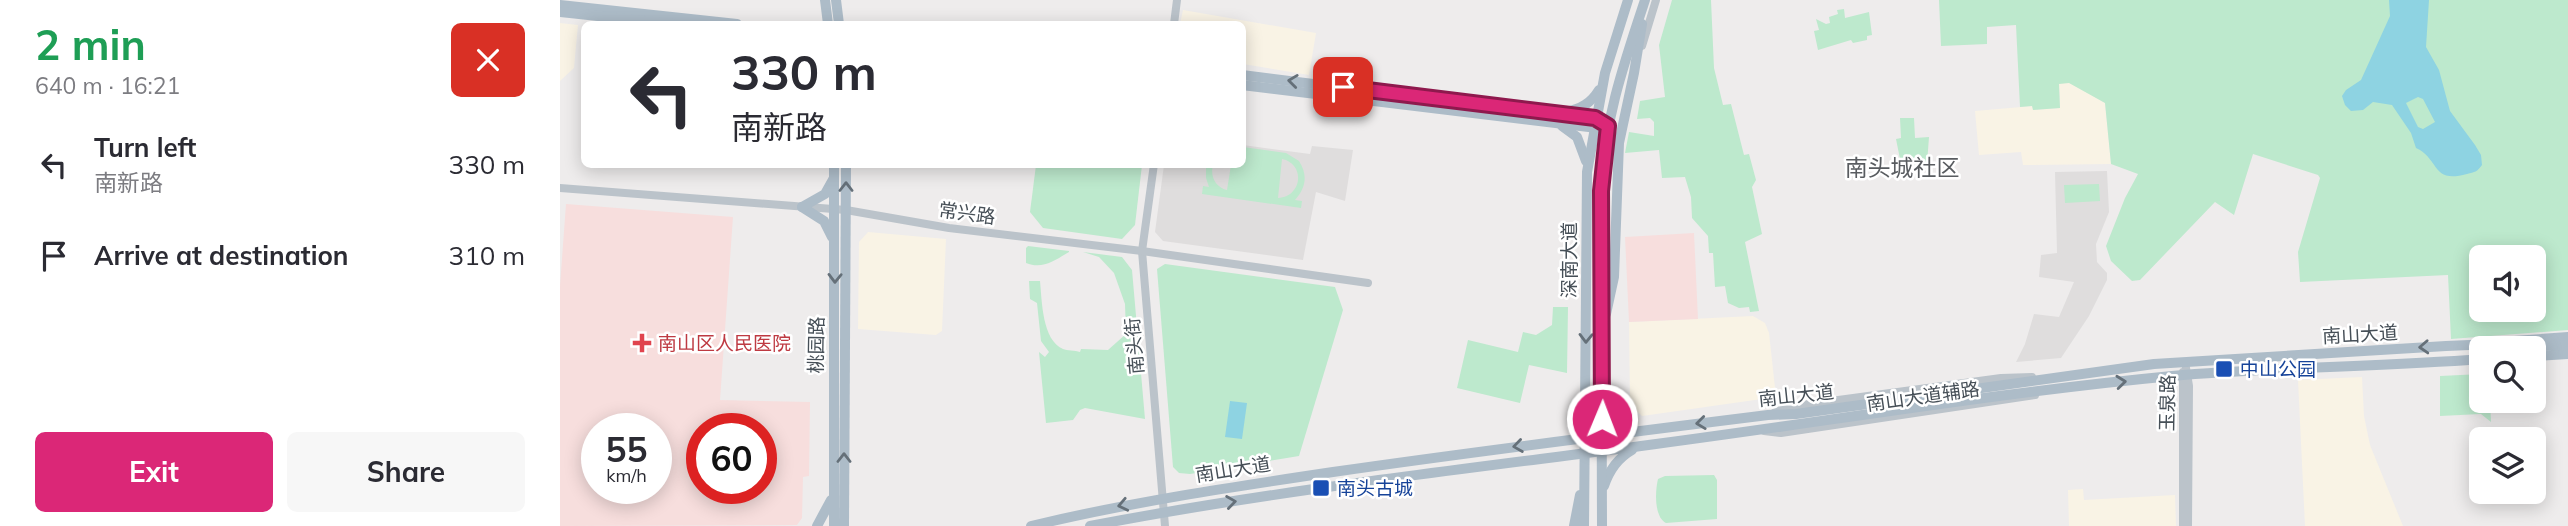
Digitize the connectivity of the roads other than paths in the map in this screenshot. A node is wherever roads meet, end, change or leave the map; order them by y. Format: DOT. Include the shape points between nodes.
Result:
graph roads {
  1 [pos="1177,0"];
  2 [pos="1625,0"];
  3 [pos="1645,0"];
  4 [pos="1656,0"];
  5 [pos="825,2"];
  6 [pos="560,5"];
  7 [pos="836,5"];
  8 [pos="560,12"];
  9 [pos="644,21"];
  10 [pos="709,21"];
  11 [pos="820,21"];
  12 [pos="828,21"];
  13 [pos="844,21"];
  14 [pos="1174,21"];
  15 [pos="1605,73"];
  16 [pos="1634,73"];
  17 [pos="1246,76"];
  18 [pos="1246,85"];
  19 [pos="1555,118"];
  20 [pos="1594,123"];
  21 [pos="1608,126"];
  22 [pos="846,168"];
  23 [pos="1153,168"];
  24 [pos="834,169"];
  25 [pos="1587,172"];
  26 [pos="560,188"];
  27 [pos="802,206"];
  28 [pos="841,210"];
  29 [pos="835,245"];
  30 [pos="1142,251"];
  31 [pos="1368,283"];
  32 [pos="1603,332"];
  33 [pos="2568,337"];
  34 [pos="2546,338"];
  35 [pos="2469,345"];
  36 [pos="2568,345"];
  37 [pos="2546,346"];
  38 [pos="2568,354"];
  39 [pos="2546,355"];
  40 [pos="2469,360"];
  41 [pos="2185,362"];
  42 [pos="2185,375"];
  43 [pos="2054,390"];
  44 [pos="1967,399"];
  45 [pos="1602,404"];
  46 [pos="1959,408"];
  47 [pos="1754,430"];
  48 [pos="1634,432"];
  49 [pos="1602,435"];
  50 [pos="1585,437"];
  51 [pos="1639,446"];
  52 [pos="1602,451"];
  53 [pos="1585,453"];
  54 [pos="1584,481"];
  55 [pos="833,493"];
  56 [pos="1602,497"];
  57 [pos="1163,498"];
  58 [pos="1164,512"];
  59 [pos="817,526"];
  60 [pos="834,526"];
  61 [pos="844,526"];
  62 [pos="1031,526"];
  63 [pos="1090,526"];
  64 [pos="1165,526"];
  65 [pos="1574,526"];
  66 [pos="1584,526"];
  67 [pos="1601,526"];
  68 [pos="2183,526"];
  69 [pos="2188,526"];
  1 -- 14 [label="street"];
  2 -- 15 [label="main road, 深南大道"];
  3 -- 16 [label="main road"];
  3 -- 21 [label="main road, 深南大道"];
  4 -- 16 [label="street"];
  5 -- 11 [label="main road"];
  5 -- 12 [label="main road"];
  6 -- 10 [label="main road"];
  7 -- 13 [label="main road"];
  8 -- 9 [label="main road"];
  15 -- 19 [label="main road" via="1591,102"];
  15 -- 20 [label="main road, 深南大道"];
  16 -- 32 [label="main road" via="1619,143 1614,277"];
  19 -- 17 [label="main road, one-way"];
  18 -- 19 [label="main road"];
  19 -- 20 [label="main road"];
  19 -- 25 [label="main road" via="1583,147"];
  20 -- 21 [label="main road"];
  20 -- 25 [label="main road, 深南大道"];
  21 -- 32 [label="main road, 深南大道" via="1601,191"];
  28 -- 22 [label="main road, 桃园路, one-way"];
  23 -- 30 [label="street, 南头街"];
  24 -- 27 [label="main road" via="825,194"];
  24 -- 28 [label="main road, 桃园路"];
  25 -- 50 [label="main road, 深南大道, one-way"];
  26 -- 27 [label="street, 常兴路"];
  27 -- 28 [label="street, 常兴路"];
  27 -- 29 [label="main road" via="824,221"];
  28 -- 29 [label="main road, 桃园路"];
  28 -- 30 [label="street, 常兴路"];
  61 -- 28 [label="main road, 桃园路, one-way"];
  29 -- 55 [label="main road, 桃园路, one-way"];
  30 -- 31 [label="street, 常兴路"];
  30 -- 57 [label="street, 南头街"];
  32 -- 45 [label="main road, 深南大道"];
  33 -- 34 [label="main road"];
  35 -- 41 [label="main road, 南山大道, one-way"];
  36 -- 37 [label="main road, 南山大道"];
  38 -- 39 [label="main road"];
  40 -- 42 [label="main road, 南山大道"];
  41 -- 42 [label="street, 玉泉路"];
  41 -- 48 [label="main road, 南山大道, one-way"];
  43 -- 42 [label="main road, 南山大道, one-way"];
  42 -- 68 [label="street, 玉泉路"];
  42 -- 69 [label="street, 玉泉路"];
  43 -- 44 [label="main road, 南山大道"];
  43 -- 46 [label="street, 南山大道辅路"];
  44 -- 46 [label="main road"];
  44 -- 47 [label="main road, 南山大道"];
  45 -- 48 [label="main road" via="1607,419"];
  45 -- 49 [label="main road, 深南大道"];
  46 -- 47 [label="street, 南山大道辅路" via="1781,433"];
  47 -- 51 [label="main road, 南山大道"];
  48 -- 49 [label="main road, 南山大道"];
  49 -- 50 [label="main road, 南山大道"];
  49 -- 52 [label="main road, 深南大道"];
  50 -- 53 [label="main road, 深南大道"];
  50 -- 57 [label="main road, 南山大道, one-way"];
  51 -- 52 [label="main road, 南山大道"];
  51 -- 56 [label="main road" via="1617,461"];
  52 -- 53 [label="main road, 南山大道"];
  52 -- 56 [label="main road, 深南大道"];
  53 -- 54 [label="main road, 深南大道"];
  58 -- 53 [label="main road, 南山大道, one-way"];
  54 -- 65 [label="main road"];
  54 -- 66 [label="main road, 深南大道"];
  55 -- 59 [label="main road"];
  55 -- 60 [label="main road, 桃园路"];
  56 -- 67 [label="main road, 深南大道"];
  57 -- 58 [label="street, 南头街"];
  57 -- 62 [label="main road, 南山大道, one-way"];
  58 -- 63 [label="main road, 南山大道"];
  58 -- 64 [label="street, 南头街"];
}
